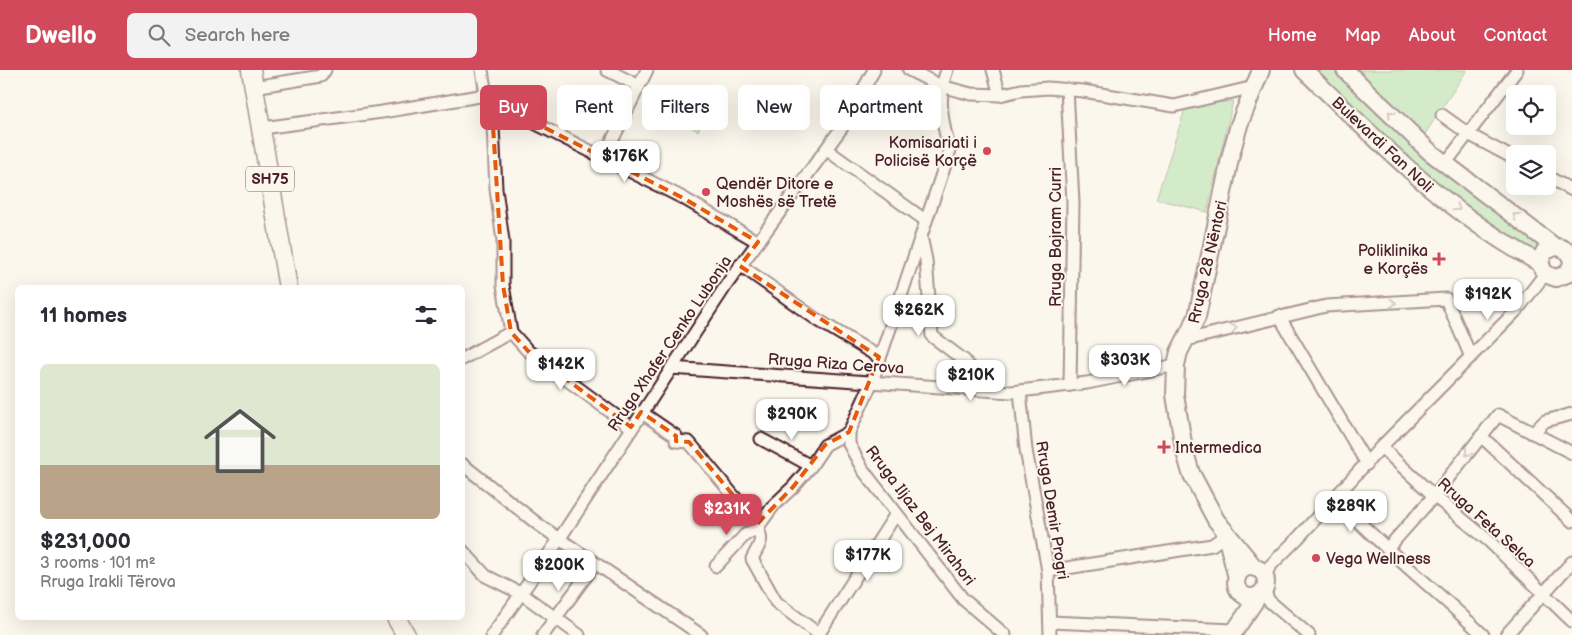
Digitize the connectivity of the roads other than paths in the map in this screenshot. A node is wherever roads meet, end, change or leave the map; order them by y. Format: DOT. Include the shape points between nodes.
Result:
graph roads {
  1 [pos="325,70"];
  2 [pos="482,70"];
  3 [pos="607,70"];
  4 [pos="647,70"];
  5 [pos="874,70"];
  6 [pos="909,70"];
  7 [pos="946,70"];
  8 [pos="993,70"];
  9 [pos="1261,70"];
  10 [pos="1304,70"];
  11 [pos="1345,70"];
  12 [pos="1517,70"];
  13 [pos="253,78"];
  14 [pos="484,85"];
  15 [pos="939,85"];
  16 [pos="639,86"];
  17 [pos="941,86"];
  18 [pos="1254,87"];
  19 [pos="1067,89"];
  20 [pos="1000,95"];
  21 [pos="480,96"];
  22 [pos="1442,115"];
  23 [pos="262,128"];
  24 [pos="547,128"];
  25 [pos="493,130"];
  26 [pos="1470,135"];
  27 [pos="826,150"];
  28 [pos="1506,154"];
  29 [pos="604,157"];
  30 [pos="1445,164"];
  31 [pos="1556,181"];
  32 [pos="1572,190"];
  33 [pos="925,220"];
  34 [pos="921,239"];
  35 [pos="758,242"];
  36 [pos="1568,260"];
  37 [pos="740,265"];
  38 [pos="1543,268"];
  39 [pos="288,285"];
  40 [pos="1279,316"];
  41 [pos="511,332"];
  42 [pos="1186,340"];
  43 [pos="465,357"];
  44 [pos="879,357"];
  45 [pos="1471,357"];
  46 [pos="1176,365"];
  47 [pos="671,368"];
  48 [pos="872,382"];
  49 [pos="1070,385"];
  50 [pos="995,391"];
  51 [pos="1020,391"];
  52 [pos="641,412"];
  53 [pos="1572,414"];
  54 [pos="631,427"];
  55 [pos="849,432"];
  56 [pos="1533,433"];
  57 [pos="1481,436"];
  58 [pos="761,439"];
  59 [pos="1381,447"];
  60 [pos="1572,453"];
  61 [pos="1367,464"];
  62 [pos="465,466"];
  63 [pos="811,466"];
  64 [pos="1434,496"];
  65 [pos="1335,498"];
  66 [pos="896,514"];
  67 [pos="1572,521"];
  68 [pos="757,526"];
  69 [pos="1226,535"];
  70 [pos="560,538"];
  71 [pos="1386,548"];
  72 [pos="465,553"];
  73 [pos="1572,562"];
  74 [pos="595,564"];
  75 [pos="716,566"];
  76 [pos="1048,571"];
  77 [pos="1261,582"];
  78 [pos="1237,584"];
  79 [pos="522,594"];
  80 [pos="1543,595"];
  81 [pos="556,618"];
  82 [pos="1572,621"];
  83 [pos="1050,622"];
  84 [pos="401,626"];
  85 [pos="1233,632"];
  86 [pos="695,634"];
  87 [pos="416,635"];
  88 [pos="492,635"];
  89 [pos="543,635"];
  90 [pos="579,635"];
  91 [pos="819,635"];
  92 [pos="1005,635"];
  93 [pos="1050,635"];
  94 [pos="1309,635"];
  95 [pos="1483,635"];
  96 [pos="1506,635"];
  1 -- 13 [label="street" via="321,76"];
  2 -- 14 [label="street"];
  3 -- 16 [label="street"];
  4 -- 16 [label="street"];
  5 -- 27 [label="street, Rruga Xhafer Cenko Lubonja"];
  6 -- 15 [label="street"];
  7 -- 17 [label="street"];
  8 -- 20 [label="street"];
  9 -- 18 [label="main road, Rruga 28 Nëntori"];
  10 -- 38 [label="main road, Bulevardi Fan Noli, one-way" via="1411,173"];
  30 -- 11 [label="main road, Bulevardi Fan Noli, one-way"];
  12 -- 26 [label="street"];
  13 -- 23 [label="main road, SH75"];
  16 -- 29 [label="street"];
  17 -- 20 [label="street" via="971,94"];
  17 -- 33 [label="street" via="944,126 950,150"];
  18 -- 19 [label="street" via="1174,106"];
  18 -- 42 [label="main road, Rruga 28 Nëntori" via="1231,154 1197,317"];
  19 -- 20 [label="street" via="1021,90"];
  19 -- 49 [label="street, Rruga Bajram Curri" via="1073,202"];
  21 -- 23 [label="street"];
  22 -- 26 [label="street"];
  23 -- 39 [label="main road, SH75"];
  24 -- 29 [label="street"];
  25 -- 41 [label="street" via="503,242 503,285"];
  26 -- 28 [label="street"];
  26 -- 30 [label="street"];
  27 -- 33 [label="street"];
  27 -- 35 [label="street, Rruga Xhafer Cenko Lubonja"];
  29 -- 35 [label="street"];
  36 -- 30 [label="main road, Bulevardi Fan Noli, one-way"];
  31 -- 32 [label="street"];
  33 -- 34 [label="street"];
  34 -- 44 [label="street"];
  34 -- 50 [label="street" via="926,260 932,336 965,361 978,380"];
  35 -- 37 [label="street, Rruga Xhafer Cenko Lubonja"];
  36 -- 38 [label="main road" via="1552,278"];
  36 -- 38 [label="main road" via="1544,252"];
  37 -- 44 [label="street" via="816,319"];
  37 -- 47 [label="street, Rruga Xhafer Cenko Lubonja"];
  38 -- 45 [label="street" via="1517,310"];
  42 -- 40 [label="street, one-way"];
  40 -- 45 [label="street, one-way" via="1326,306 1446,298"];
  40 -- 61 [label="street"];
  41 -- 43 [label="street"];
  41 -- 54 [label="street" via="528,351"];
  42 -- 46 [label="main road, Rruga 28 Nëntori"];
  44 -- 48 [label="street"];
  45 -- 59 [label="street"];
  46 -- 49 [label="street, Rruga Riza Cerova"];
  46 -- 69 [label="main road, Rruga 28 Nëntori" via="1176,395 1184,449 1202,495"];
  47 -- 48 [label="street, Rruga Riza Cerova"];
  47 -- 52 [label="street, Rruga Xhafer Cenko Lubonja"];
  48 -- 50 [label="street, Rruga Riza Cerova"];
  48 -- 55 [label="street"];
  49 -- 51 [label="street, Rruga Riza Cerova"];
  50 -- 51 [label="street, Rruga Riza Cerova"];
  51 -- 76 [label="street, Rruga Demir Progri" via="1026,450"];
  52 -- 54 [label="street, Rruga Xhafer Cenko Lubonja"];
  52 -- 68 [label="street" via="676,436 676,441 689,442"];
  53 -- 56 [label="street" via="1545,421"];
  54 -- 70 [label="street, Rruga Xhafer Cenko Lubonja"];
  55 -- 63 [label="street" via="825,445"];
  55 -- 66 [label="street, Rruga Iljaz Bej Mirahori" via="852,452"];
  56 -- 57 [label="street" via="1498,415"];
  56 -- 60 [label="street"];
  57 -- 64 [label="street, one-way"];
  57 -- 67 [label="street"];
  58 -- 63 [label="street"];
  59 -- 61 [label="street"];
  59 -- 64 [label="street, Rruga Feta Selca"];
  61 -- 65 [label="street"];
  62 -- 70 [label="street"];
  63 -- 68 [label="street"];
  64 -- 71 [label="street"];
  64 -- 80 [label="street, Rruga Feta Selca" via="1489,541"];
  65 -- 71 [label="street"];
  65 -- 77 [label="street" via="1270,566"];
  66 -- 91 [label="street"];
  66 -- 92 [label="street, Rruga Iljaz Bej Mirahori" via="963,599"];
  68 -- 75 [label="street"];
  68 -- 91 [label="street" via="761,543 752,559 776,602"];
  69 -- 76 [label="street" via="1212,545"];
  69 -- 77 [label="main road, Rruga 28 Nëntori"];
  69 -- 78 [label="main road, Rruga 28 Nëntori"];
  70 -- 74 [label="street"];
  70 -- 79 [label="street, Rruga Xhafer Cenko Lubonja"];
  71 -- 95 [label="street"];
  72 -- 79 [label="street" via="486,576"];
  73 -- 80 [label="street"];
  74 -- 81 [label="street"];
  74 -- 86 [label="street"];
  76 -- 83 [label="street, Rruga Demir Progri"];
  77 -- 78 [label="main road" via="1252,597 1244,595"];
  77 -- 78 [label="main road" via="1247,568 1241,572"];
  77 -- 85 [label="main road"];
  77 -- 94 [label="street" via="1270,601"];
  78 -- 85 [label="main road, Rruga 28 Nëntori"];
  79 -- 81 [label="street"];
  79 -- 88 [label="street, Rruga Xhafer Cenko Lubonja"];
  80 -- 82 [label="street, Rruga Feta Selca"];
  80 -- 96 [label="street"];
  81 -- 89 [label="street"];
  81 -- 90 [label="street"];
  83 -- 85 [label="street"];
  83 -- 93 [label="street, Rruga Demir Progri"];
  84 -- 87 [label="main road"];
}
